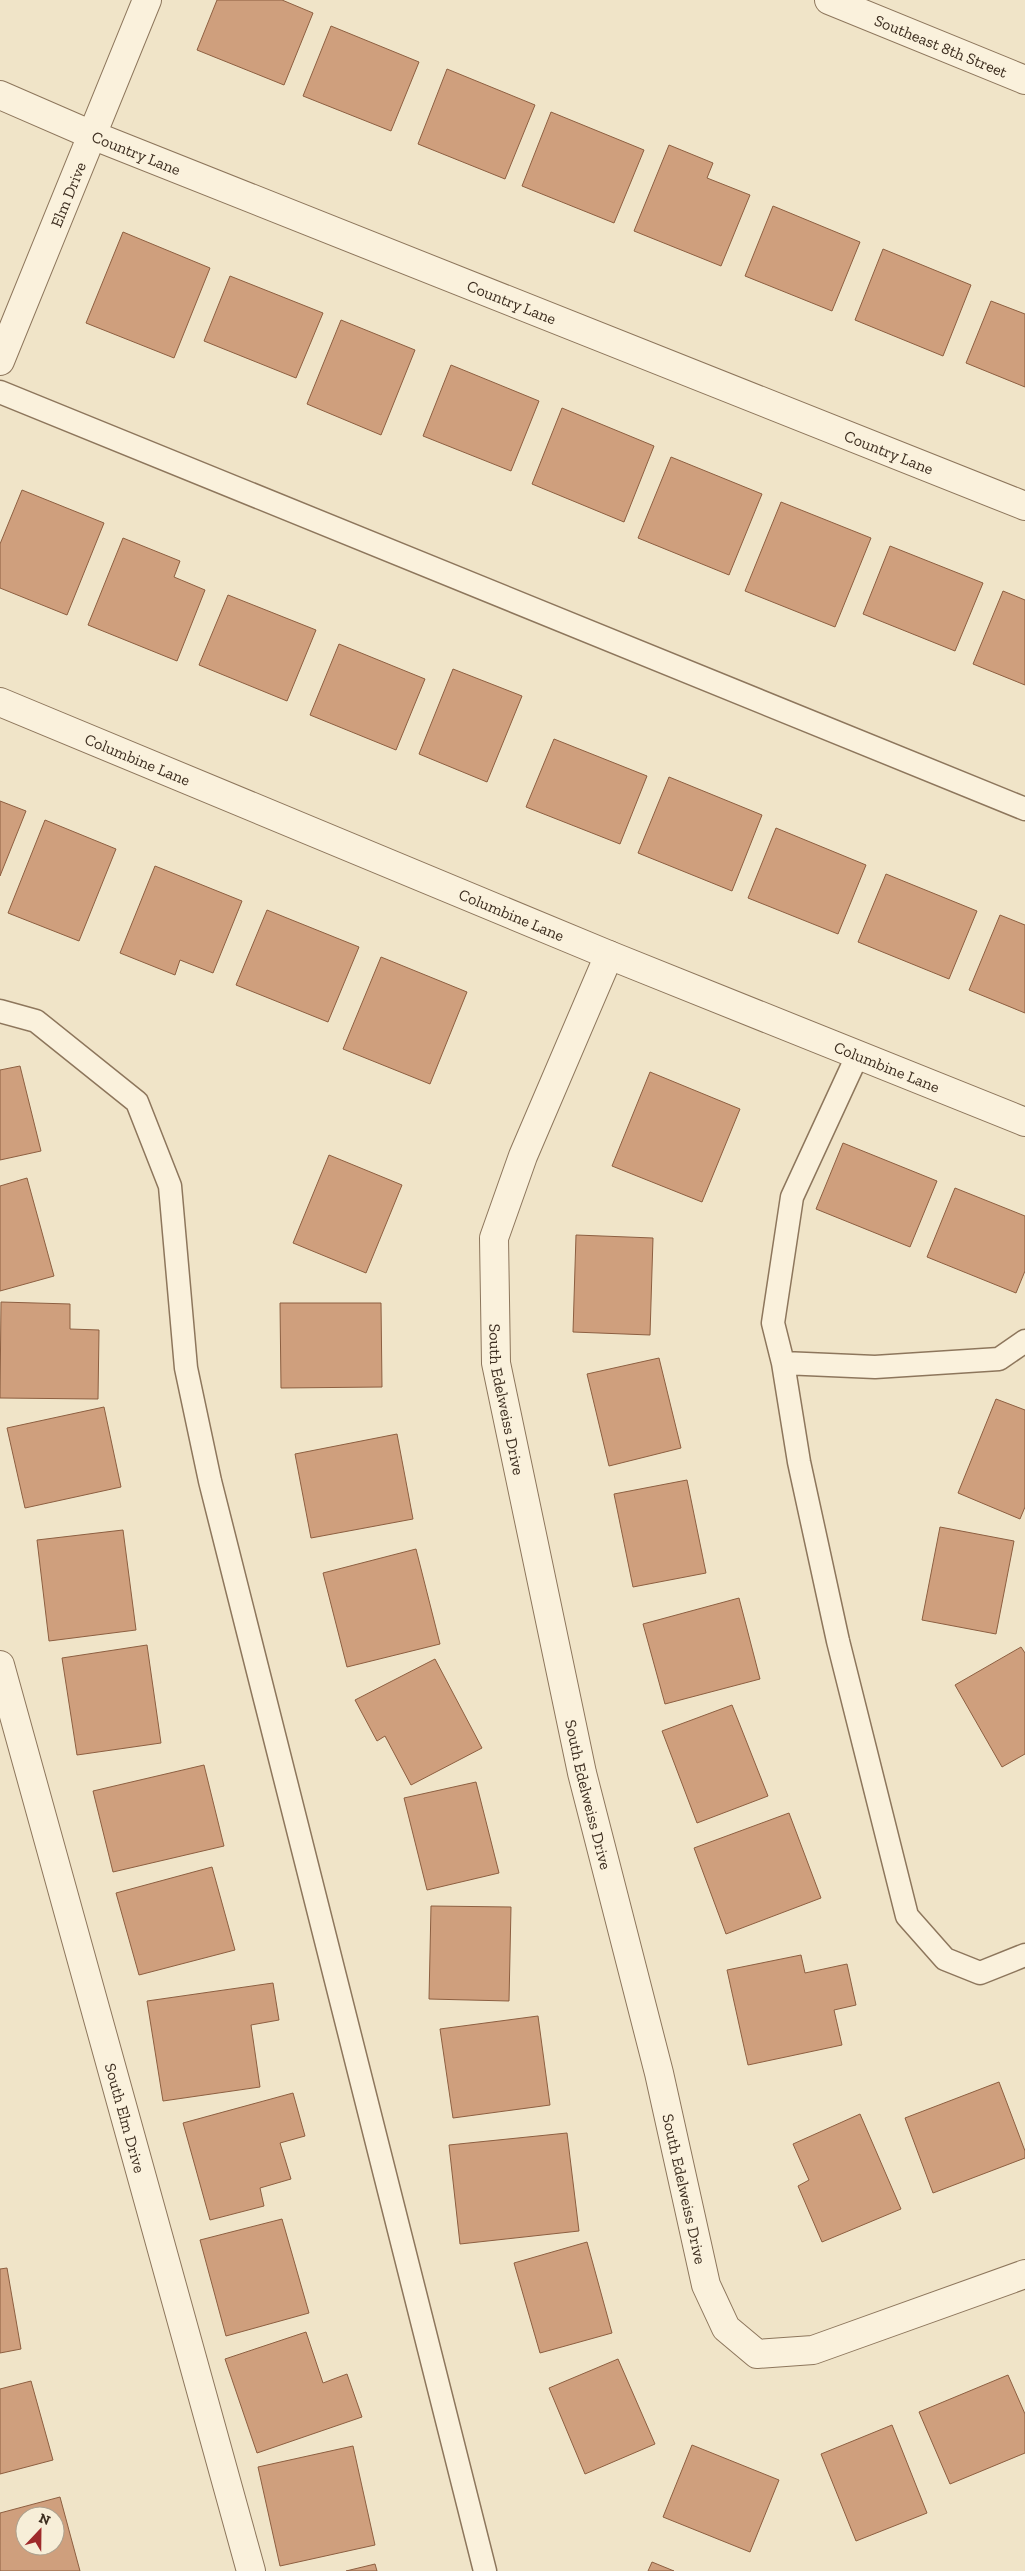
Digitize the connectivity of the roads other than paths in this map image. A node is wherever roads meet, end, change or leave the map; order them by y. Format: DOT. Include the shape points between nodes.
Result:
graph roads {
  1 [pos="147,0"];
  2 [pos="830,0"];
  3 [pos="1025,80"];
  4 [pos="0,95"];
  5 [pos="92,134"];
  6 [pos="0,361"];
  7 [pos="0,392"];
  8 [pos="1025,506"];
  9 [pos="0,702"];
  10 [pos="1025,809"];
  11 [pos="609,955"];
  12 [pos="0,1011"];
  13 [pos="858,1054"];
  14 [pos="1025,1122"];
  15 [pos="1025,1341"];
  16 [pos="782,1363"];
  17 [pos="0,1665"];
  18 [pos="1025,1955"];
  19 [pos="1025,2274"];
  20 [pos="251,2571"];
  21 [pos="485,2571"];
  1 -- 5 [label="street, Elm Drive"];
  2 -- 3 [label="street, Southeast 8th Street"];
  4 -- 5 [label="street, Country Lane"];
  5 -- 6 [label="street, Elm Drive"];
  5 -- 8 [label="street, Country Lane"];
  7 -- 10 [label="lane"];
  9 -- 11 [label="street, Columbine Lane"];
  11 -- 13 [label="street, Columbine Lane"];
  11 -- 19 [label="street, South Edelweiss Drive" via="523,1156 494,1238 496,1363 582,1773 659,2073 706,2285 726,2328 758,2354 814,2350"];
  12 -- 21 [label="lane" via="36,1021 137,1102 170,1186 186,1368 210,1481"];
  13 -- 14 [label="street, Columbine Lane"];
  13 -- 16 [label="lane" via="792,1198 774,1323"];
  15 -- 16 [label="lane" via="999,1360 875,1367"];
  16 -- 18 [label="lane" via="799,1462 836,1632 907,1916 945,1959 980,1973"];
  17 -- 20 [label="street, South Elm Drive"];
}
